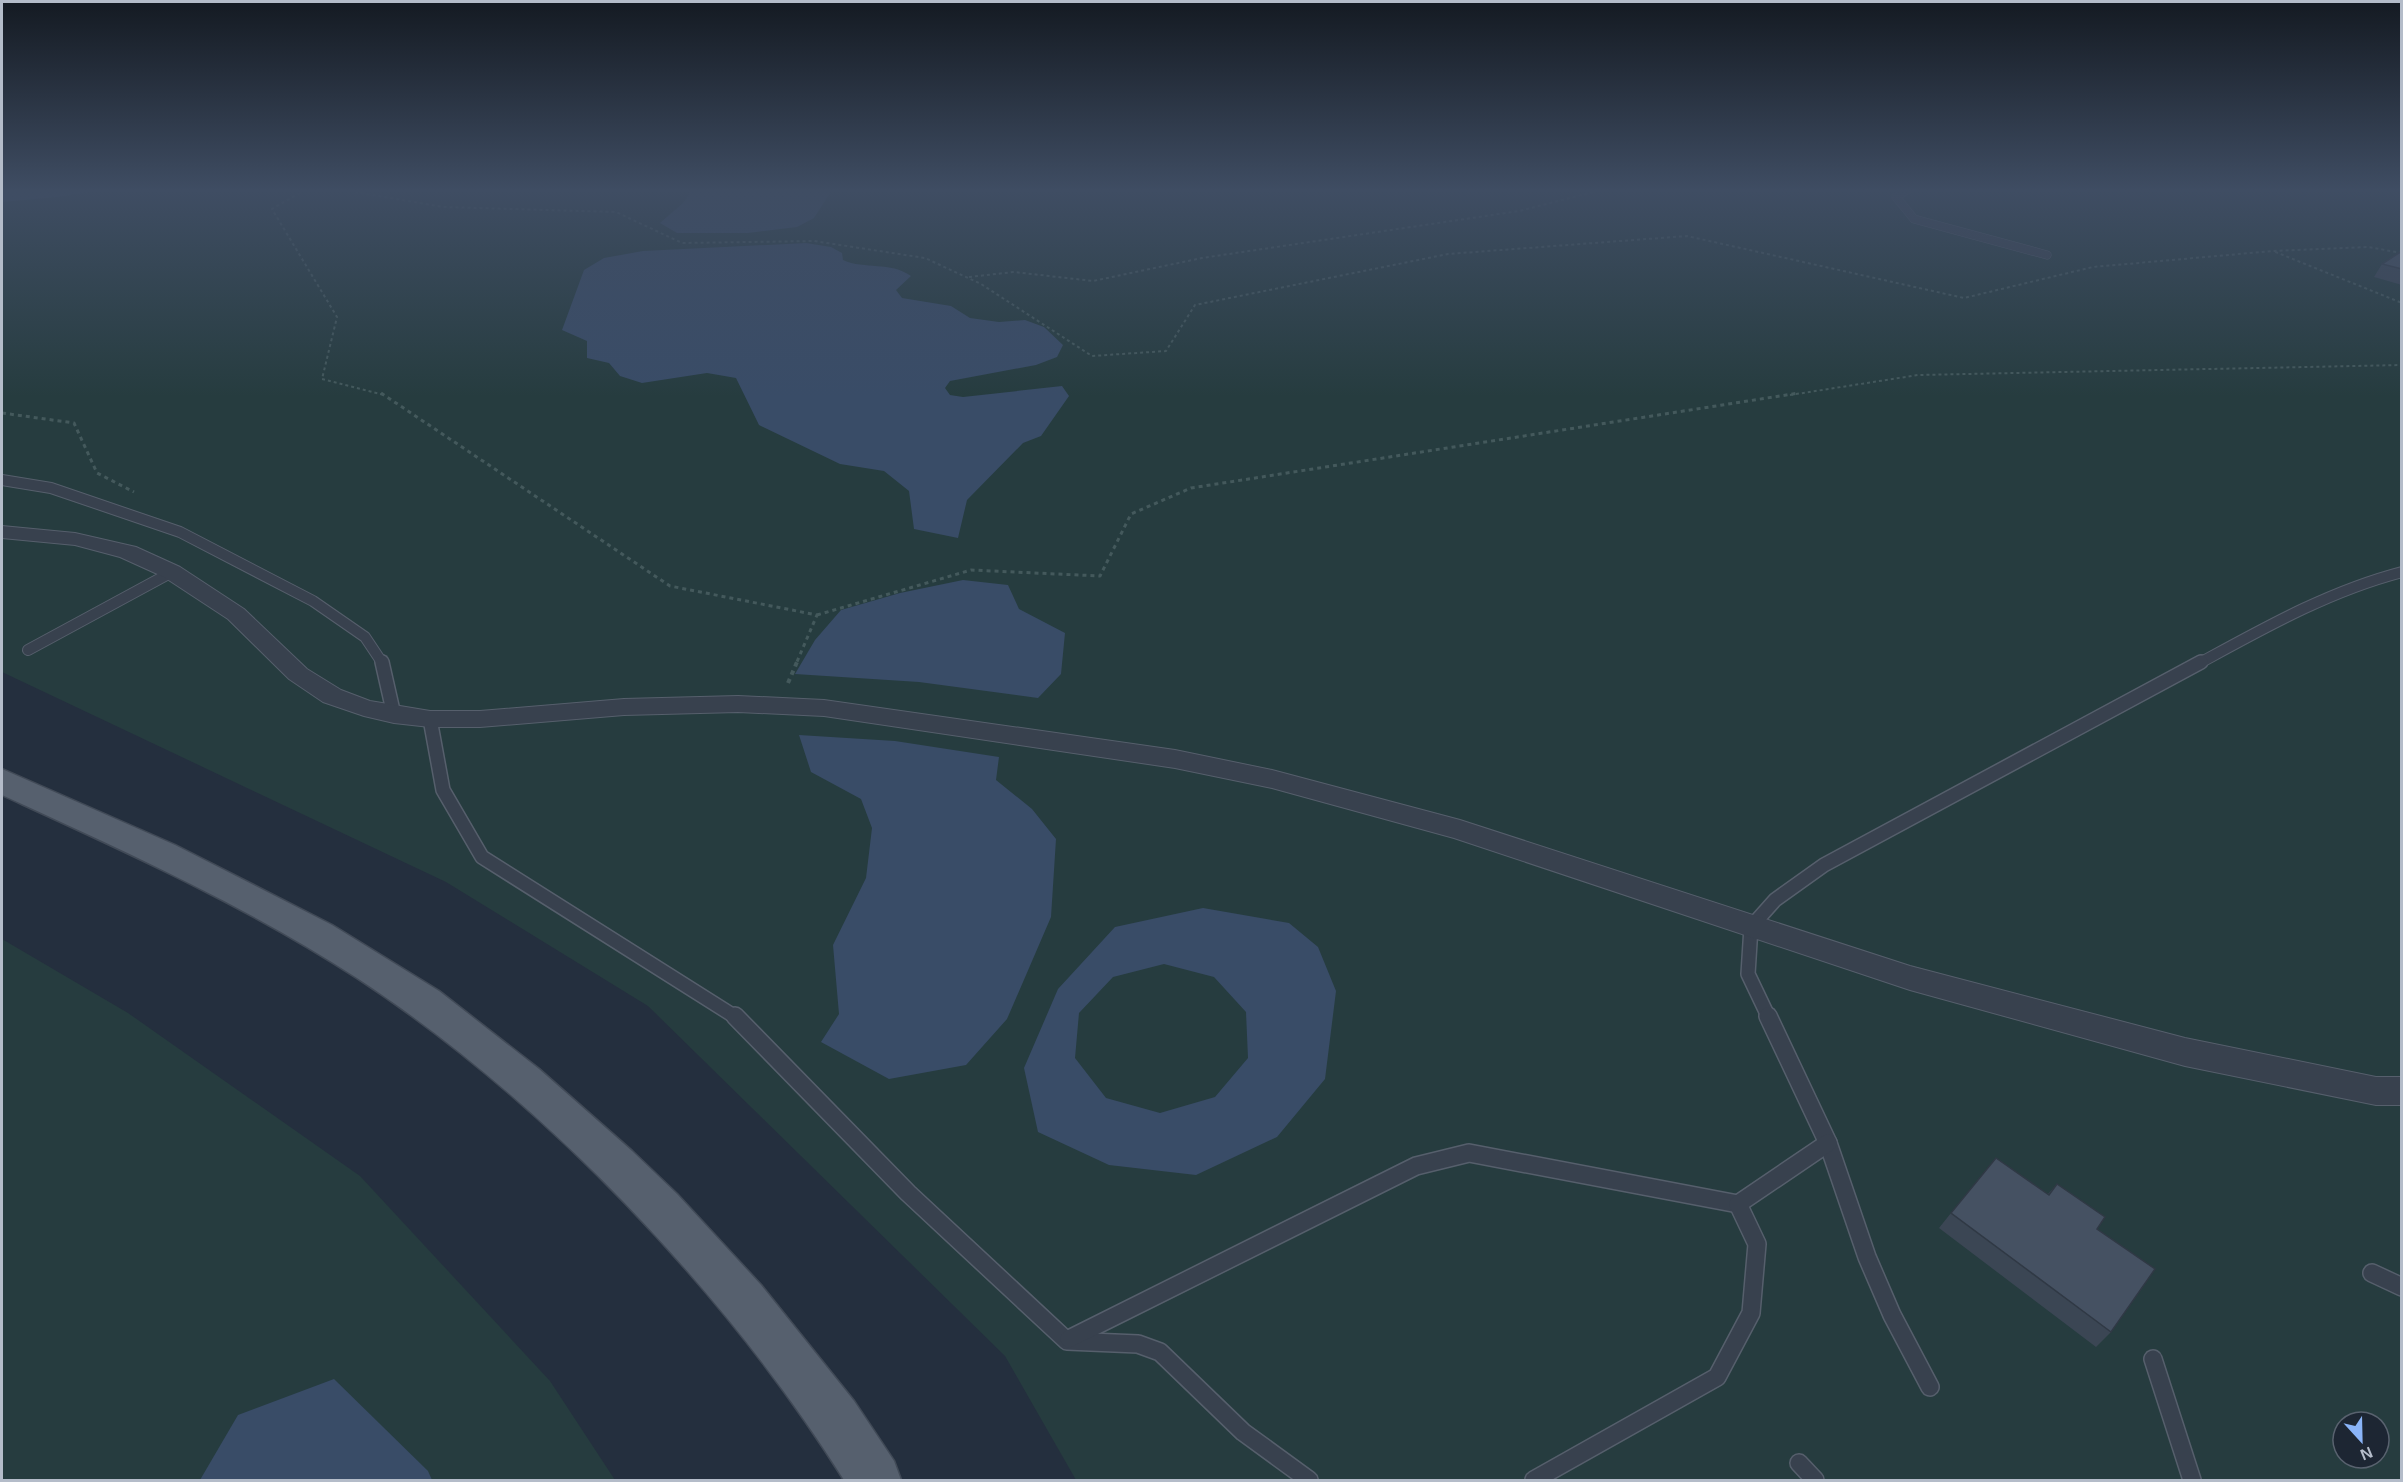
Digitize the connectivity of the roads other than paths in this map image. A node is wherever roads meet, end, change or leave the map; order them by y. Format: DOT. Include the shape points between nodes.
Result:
graph roads {
  1 [pos="2,480"];
  2 [pos="2,531"];
  3 [pos="172,572"];
  4 [pos="2402,572"];
  5 [pos="28,650"];
  6 [pos="394,715"];
  7 [pos="430,719"];
  8 [pos="2,782"];
  9 [pos="1751,927"];
  10 [pos="2402,1091"];
  11 [pos="1828,1143"];
  12 [pos="1738,1204"];
  13 [pos="2372,1273"];
  14 [pos="2402,1287"];
  15 [pos="1067,1341"];
  16 [pos="2153,1359"];
  17 [pos="1930,1387"];
  18 [pos="1799,1463"];
  19 [pos="875,1480"];
  20 [pos="1309,1480"];
  21 [pos="1534,1480"];
  22 [pos="1815,1480"];
  23 [pos="2192,1480"];
  1 -- 6 [label="lane" via="51,488 180,532 314,601 365,637 384,665"];
  2 -- 3 [label="street" via="75,539 128,552"];
  3 -- 5 [label="lane"];
  3 -- 6 [label="street" via="236,614 291,668 332,696"];
  4 -- 9 [label="lane" via="2298,610 1824,865 1775,900"];
  6 -- 7 [label="street"];
  7 -- 9 [label="street" via="738,704 824,708 1011,733 1272,779 1460,830"];
  7 -- 15 [label="lane" via="443,790 482,857 738,1018 908,1194"];
  8 -- 19 [label="main road" via="198,872 334,945 418,998 505,1065 596,1143 721,1275 822,1401"];
  9 -- 10 [label="street" via="1910,978 2185,1052 2376,1091"];
  9 -- 11 [label="lane" via="1748,974"];
  11 -- 12 [label="lane"];
  11 -- 17 [label="lane" via="1867,1257"];
  12 -- 15 [label="lane" via="1469,1153 1416,1166"];
  12 -- 21 [label="lane" via="1757,1244 1751,1313 1717,1377"];
  13 -- 14 [label="lane"];
  15 -- 20 [label="lane" via="1138,1344 1160,1352 1243,1432"];
  16 -- 23 [label="lane"];
  18 -- 22 [label="lane"];
}
